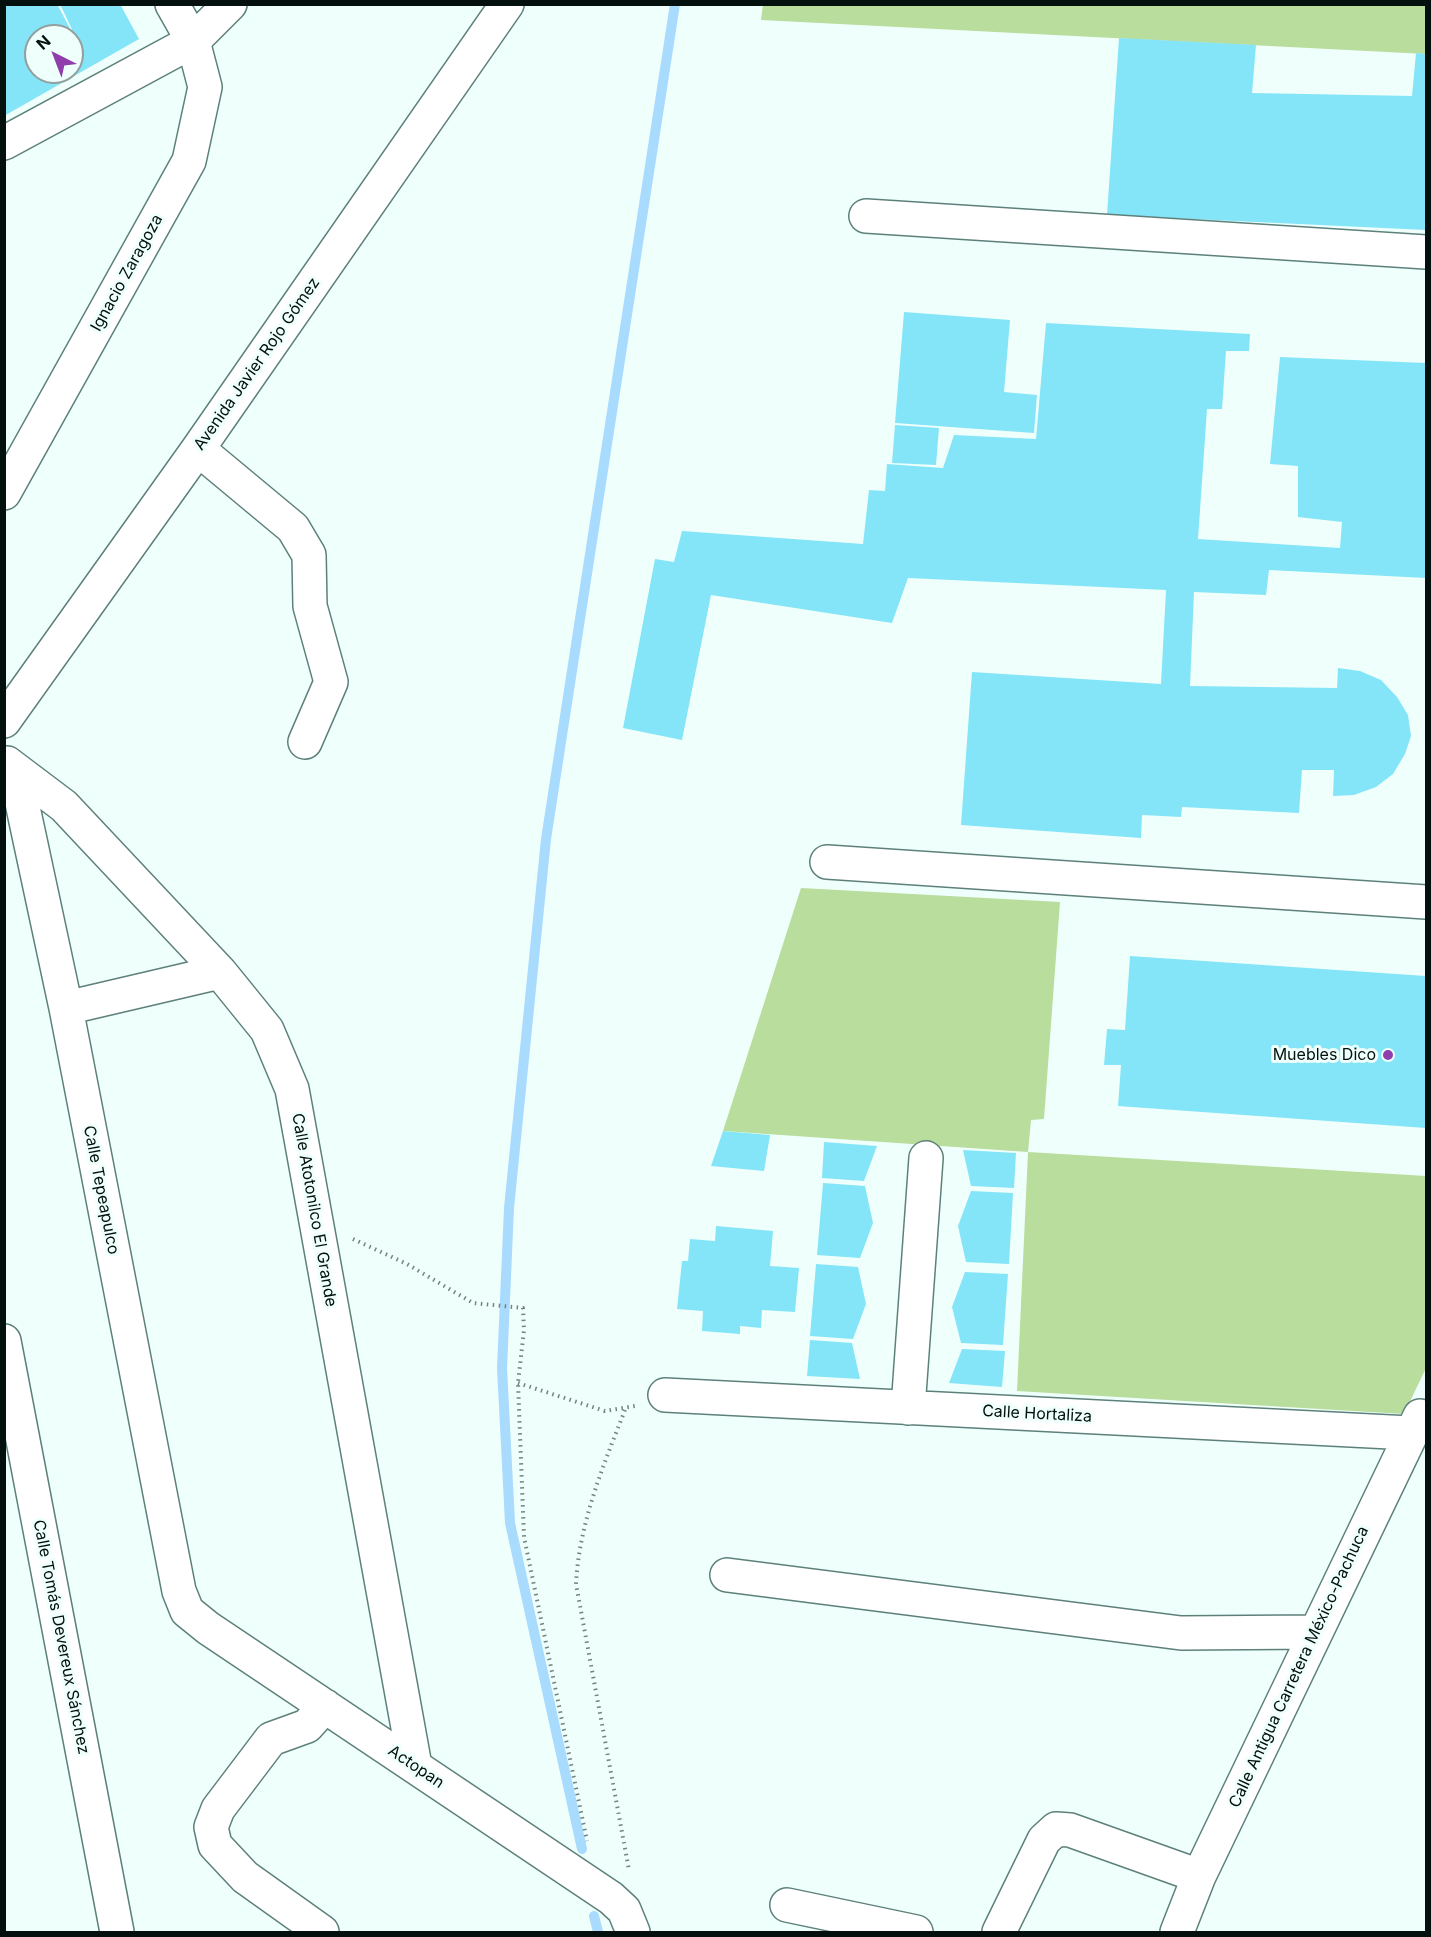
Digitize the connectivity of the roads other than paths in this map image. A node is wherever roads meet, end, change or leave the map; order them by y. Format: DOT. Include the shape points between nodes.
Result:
graph roads {
  1 [pos="172,4"];
  2 [pos="230,4"];
  3 [pos="507,4"];
  4 [pos="193,41"];
  5 [pos="4,143"];
  6 [pos="867,216"];
  7 [pos="1426,252"];
  8 [pos="198,449"];
  9 [pos="4,493"];
  10 [pos="4,721"];
  11 [pos="305,742"];
  12 [pos="10,765"];
  13 [pos="828,862"];
  14 [pos="1426,902"];
  15 [pos="220,972"];
  16 [pos="66,1008"];
  17 [pos="926,1158"];
  18 [pos="4,1341"];
  19 [pos="665,1395"];
  20 [pos="1426,1405"];
  21 [pos="908,1408"];
  22 [pos="1418,1427"];
  23 [pos="727,1575"];
  24 [pos="187,1611"];
  25 [pos="1316,1632"];
  26 [pos="325,1706"];
  27 [pos="415,1766"];
  28 [pos="1199,1876"];
  29 [pos="787,1905"];
  30 [pos="629,1921"];
  31 [pos="117,1932"];
  32 [pos="322,1932"];
  33 [pos="916,1932"];
  34 [pos="999,1932"];
  35 [pos="1177,1932"];
  1 -- 4 [label="street, Ignacio Zaragoza"];
  2 -- 4 [label="street"];
  3 -- 8 [label="street, Avenida Javier Rojo Gómez"];
  4 -- 5 [label="street"];
  4 -- 9 [label="street, Ignacio Zaragoza" via="205,87 189,161"];
  6 -- 7 [label="street"];
  8 -- 10 [label="street, Avenida Javier Rojo Gómez"];
  8 -- 11 [label="street" via="293,528 309,555 310,606 331,682"];
  12 -- 15 [label="street, Calle Atotonilco El Grande" via="64,806"];
  12 -- 16 [label="street, Calle Tepeapulco"];
  13 -- 14 [label="street"];
  15 -- 16 [label="street"];
  15 -- 27 [label="street, Calle Atotonilco El Grande" via="267,1030 292,1089"];
  16 -- 24 [label="street, Calle Tepeapulco" via="179,1591"];
  17 -- 21 [label="street"];
  18 -- 31 [label="street, Calle Tomás Devereux Sánchez"];
  19 -- 21 [label="street, Calle Hortaliza"];
  20 -- 22 [label="street, Calle Antigua Carretera México-Pachuca"];
  21 -- 22 [label="street, Calle Hortaliza"];
  22 -- 25 [label="street, Calle Antigua Carretera México-Pachuca"];
  23 -- 25 [label="street" via="1180,1633"];
  24 -- 26 [label="street, Actopan"];
  25 -- 28 [label="street, Calle Antigua Carretera México-Pachuca"];
  26 -- 27 [label="street, Actopan"];
  26 -- 32 [label="street" via="307,1726 271,1739 218,1809 211,1827 215,1845 245,1877"];
  27 -- 30 [label="street, Actopan" via="597,1889"];
  28 -- 34 [label="street" via="1056,1828 1044,1840"];
  28 -- 35 [label="street, Calle Antigua Carretera México-Pachuca"];
  29 -- 33 [label="street"];
}
